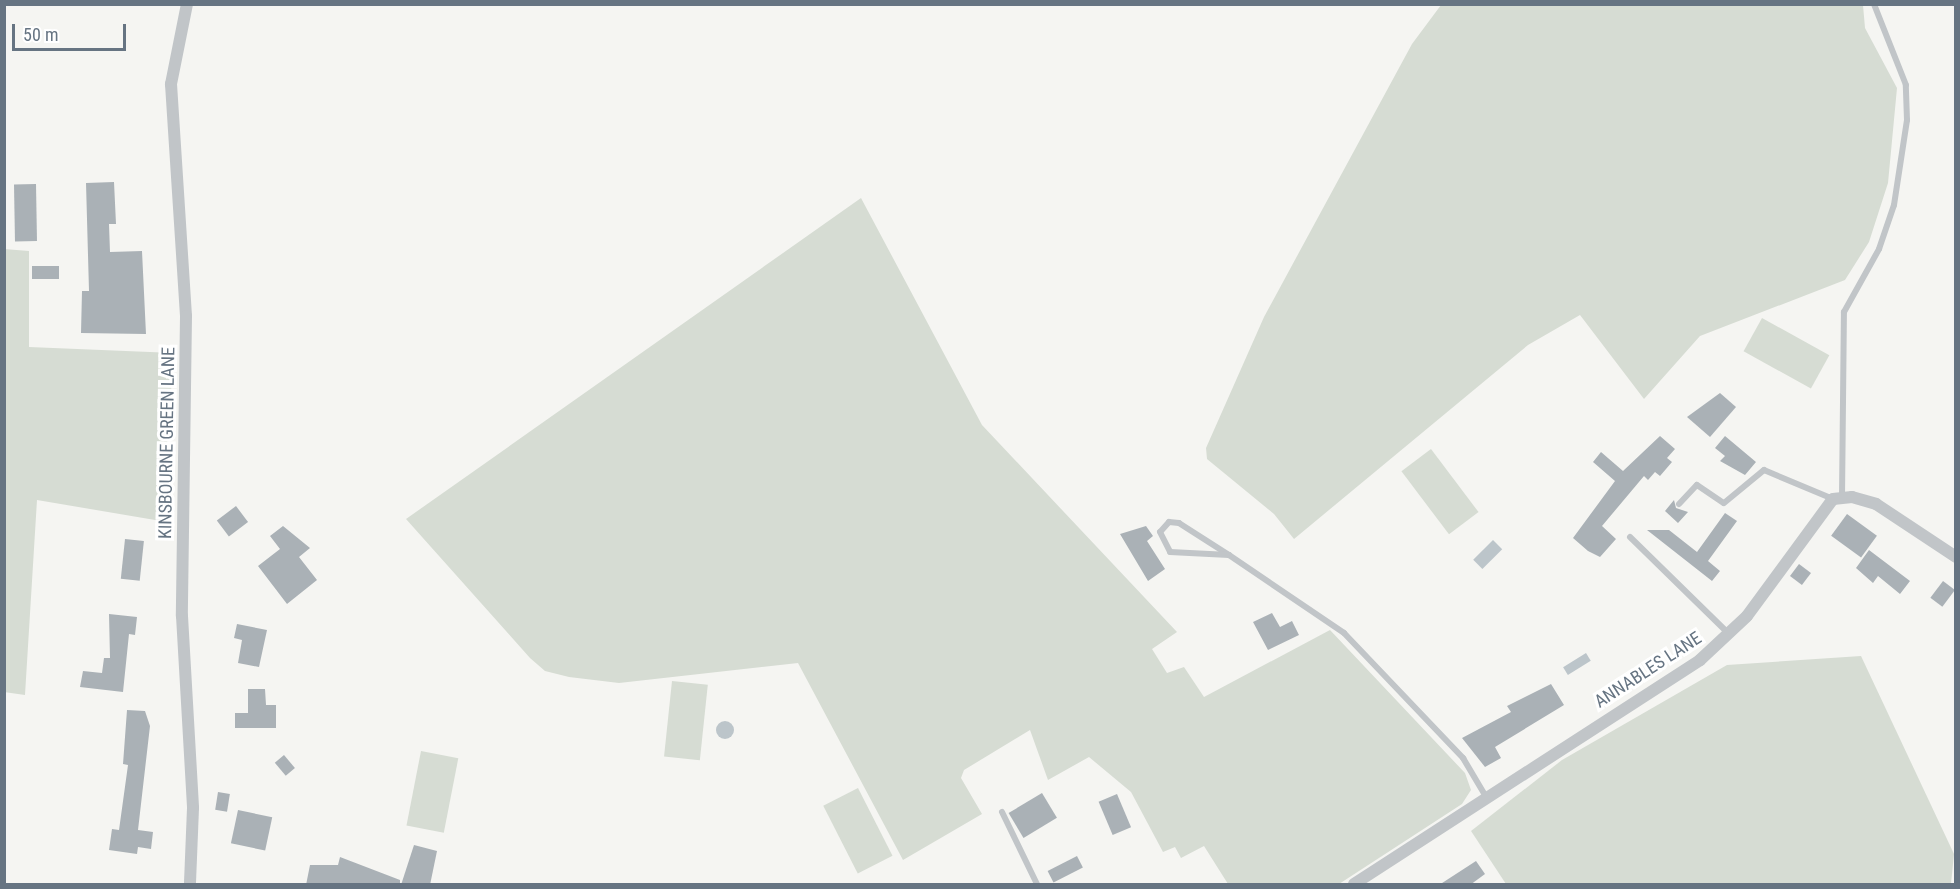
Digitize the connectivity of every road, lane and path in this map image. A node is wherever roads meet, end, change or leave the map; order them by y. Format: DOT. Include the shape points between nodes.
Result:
graph roads {
  1 [pos="187,4"];
  2 [pos="1874,4"];
  3 [pos="1838,498"];
  4 [pos="1679,504"];
  5 [pos="1630,537"];
  6 [pos="1229,555"];
  7 [pos="1956,557"];
  8 [pos="1730,634"];
  9 [pos="1485,795"];
  10 [pos="1002,812"];
  11 [pos="190,885"];
  12 [pos="1037,885"];
  13 [pos="1354,885"];
  1 -- 11 [label="street, KINSBOURNE GREEN LANE" via="171,84 186,316 182,627 193,808"];
  2 -- 3 [label="lane" via="1906,85 1907,120 1894,205 1880,249 1844,312"];
  3 -- 4 [label="lane" via="1764,470 1724,504 1697,485"];
  3 -- 7 [label="street" via="1876,504"];
  3 -- 8 [label="street, ANNABLES LANE"];
  5 -- 8 [label="lane"];
  6 -- 6 [label="lane" via="1170,552 1160,531 1169,522 1179,523"];
  6 -- 9 [label="lane" via="1370,655 1463,758"];
  8 -- 9 [label="street, ANNABLES LANE" via="1700,660"];
  9 -- 13 [label="street, ANNABLES LANE"];
  10 -- 12 [label="lane"];
}
